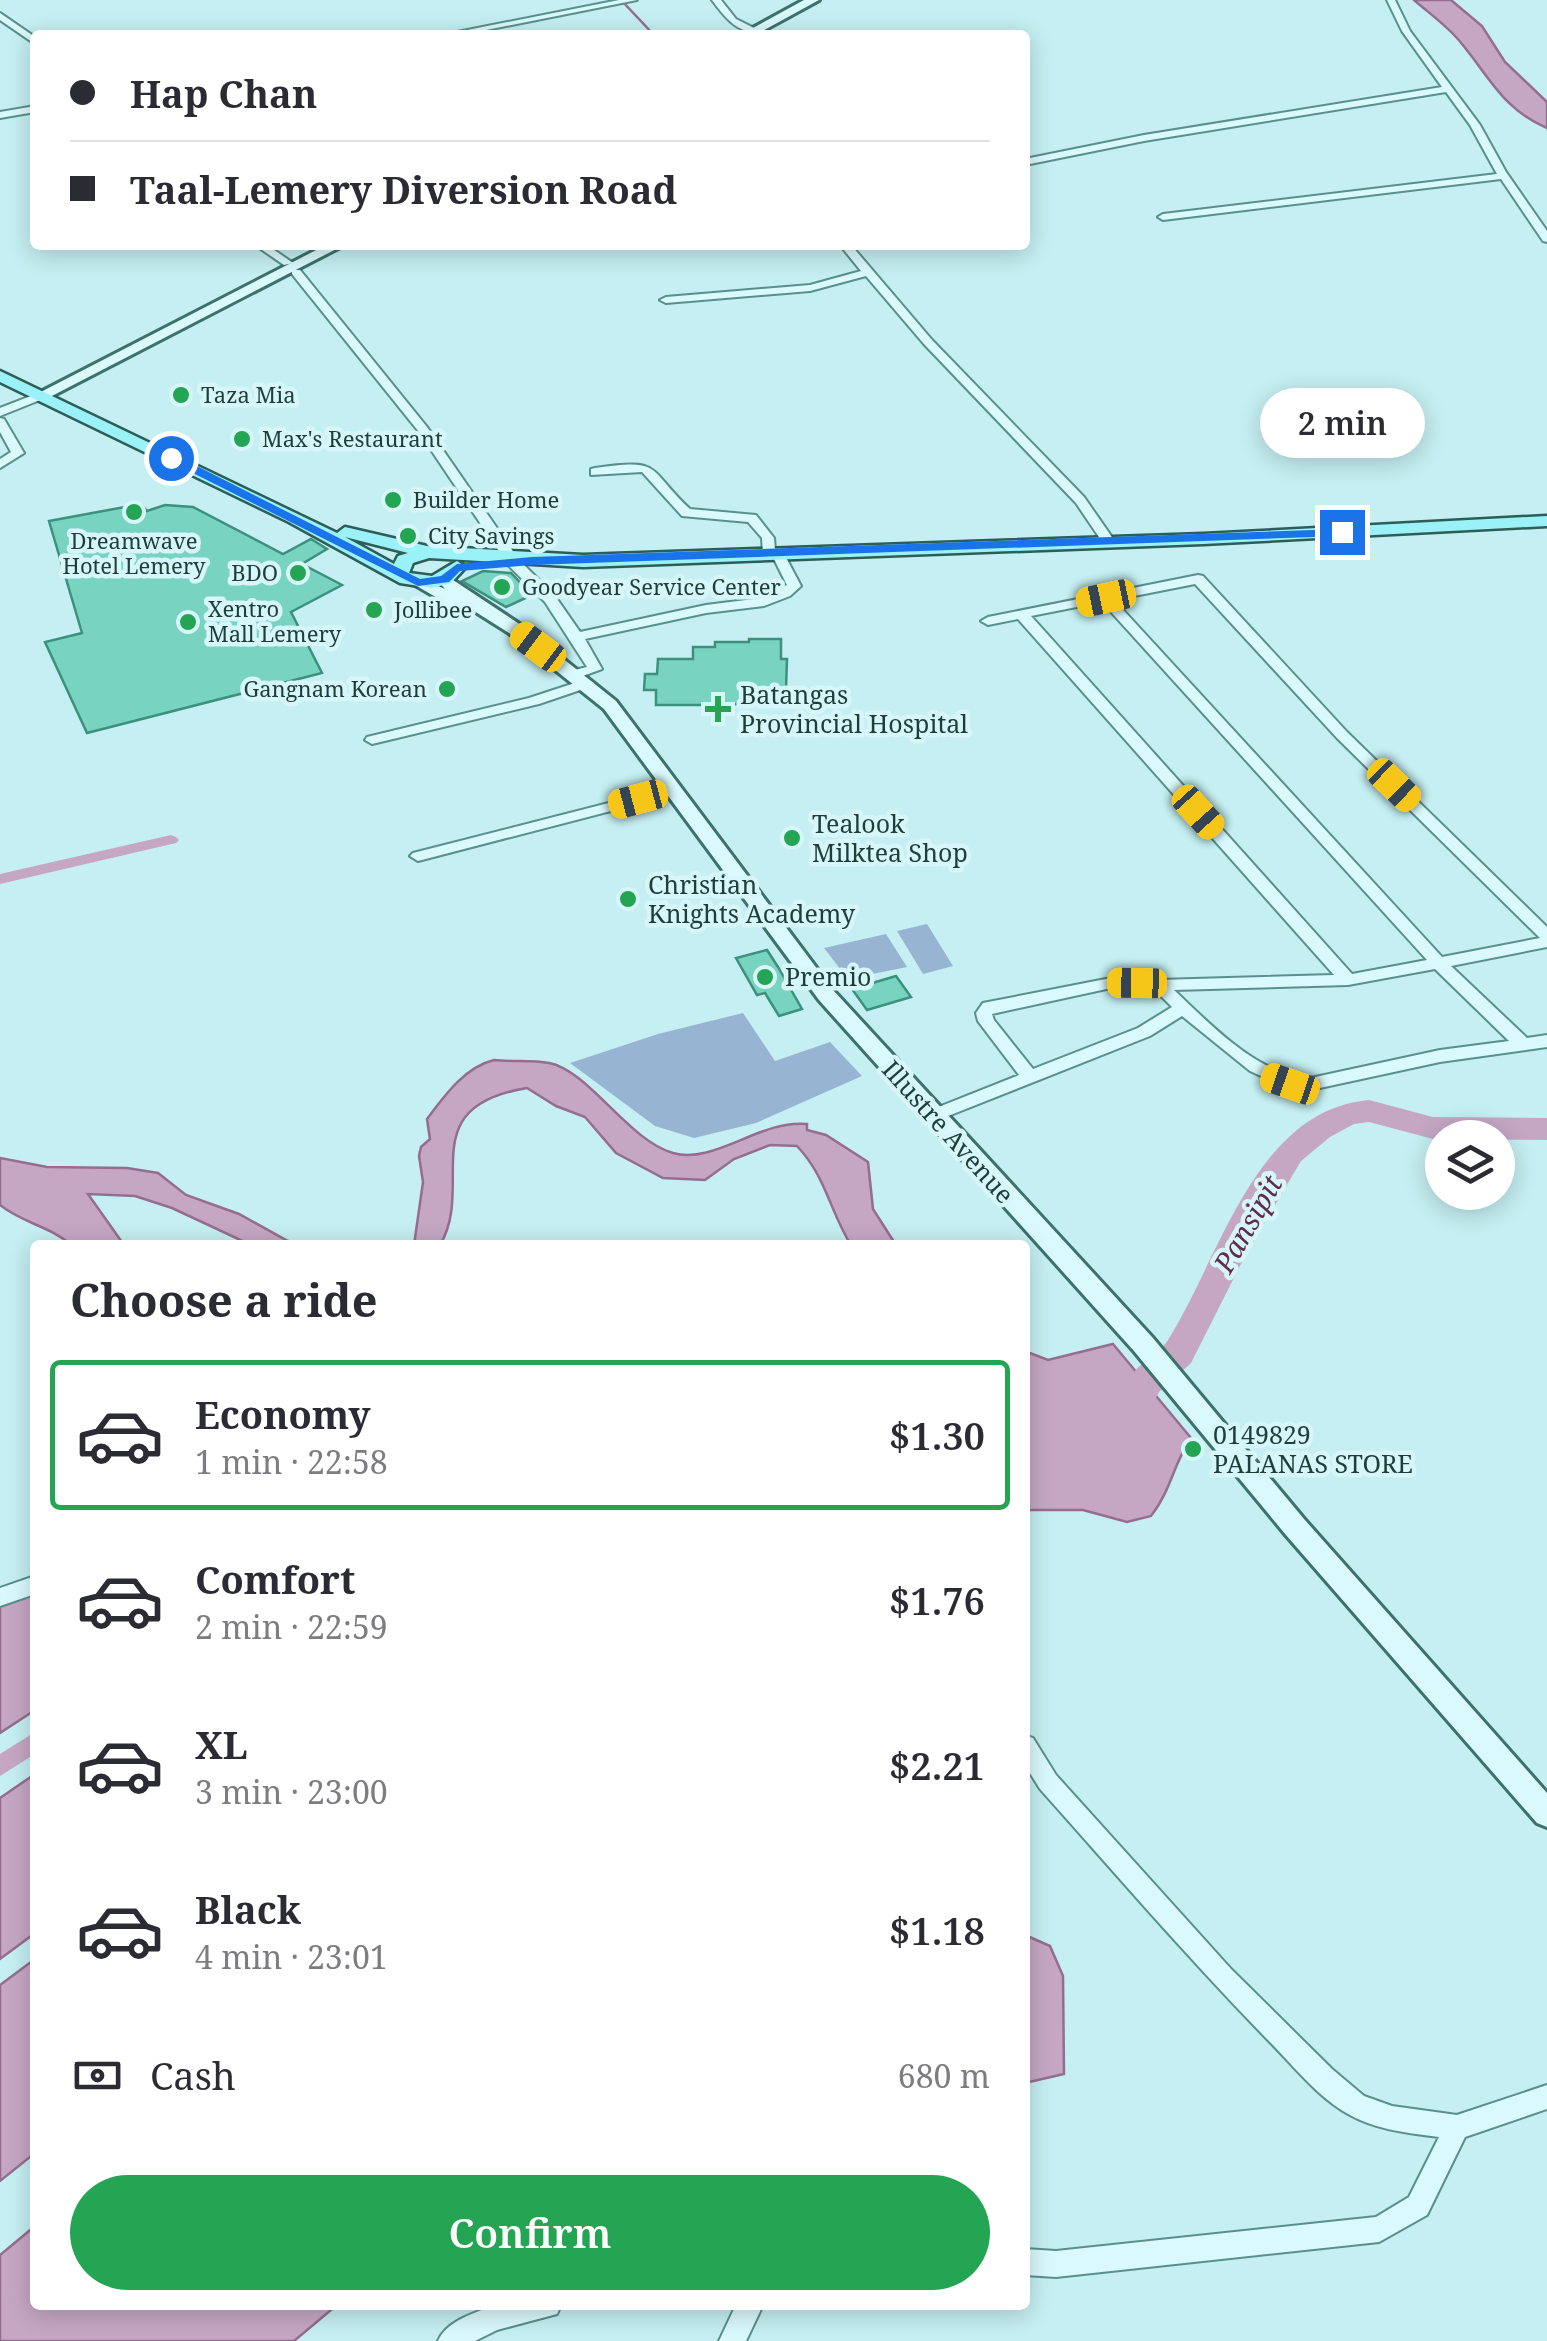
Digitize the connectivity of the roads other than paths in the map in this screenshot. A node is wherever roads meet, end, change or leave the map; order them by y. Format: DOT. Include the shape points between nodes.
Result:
graph roads {
  1 [pos="632,0"];
  2 [pos="716,0"];
  3 [pos="813,0"];
  4 [pos="1392,0"];
  5 [pos="0,16"];
  6 [pos="473,30"];
  7 [pos="745,30"];
  8 [pos="755,30"];
  9 [pos="30,37"];
  10 [pos="1449,89"];
  11 [pos="30,111"];
  12 [pos="0,115"];
  13 [pos="1030,161"];
  14 [pos="1503,176"];
  15 [pos="1163,217"];
  16 [pos="1547,239"];
  17 [pos="267,250"];
  18 [pos="327,250"];
  19 [pos="849,250"];
  20 [pos="868,272"];
  21 [pos="666,300"];
  22 [pos="0,376"];
  23 [pos="41,396"];
  24 [pos="0,412"];
  25 [pos="0,422"];
  26 [pos="0,464"];
  27 [pos="595,472"];
  28 [pos="295,518"];
  29 [pos="1547,521"];
  30 [pos="1110,543"];
  31 [pos="428,552"];
  32 [pos="773,553"];
  33 [pos="519,561"];
  34 [pos="450,568"];
  35 [pos="409,578"];
  36 [pos="1106,598"];
  37 [pos="1023,616"];
  38 [pos="988,621"];
  39 [pos="515,630"];
  40 [pos="577,636"];
  41 [pos="581,678"];
  42 [pos="372,740"];
  43 [pos="674,790"];
  44 [pos="418,856"];
  45 [pos="1547,939"];
  46 [pos="1440,964"];
  47 [pos="1348,980"];
  48 [pos="1160,985"];
  49 [pos="1183,1008"];
  50 [pos="1547,1041"];
  51 [pos="1525,1046"];
  52 [pos="1030,1077"];
  53 [pos="932,1116"];
  54 [pos="30,1587"];
  55 [pos="0,1597"];
  56 [pos="1030,1753"];
  57 [pos="1547,1814"];
  58 [pos="1547,2097"];
  59 [pos="1457,2127"];
  60 [pos="1030,2262"];
  61 [pos="522,2310"];
  62 [pos="748,2310"];
  63 [pos="451,2341"];
  64 [pos="732,2341"];
  1 -- 6 [label="street"];
  2 -- 7 [label="street"];
  3 -- 8 [label="main road"];
  4 -- 10 [label="street"];
  5 -- 9 [label="street"];
  10 -- 13 [label="street"];
  10 -- 14 [label="street"];
  11 -- 12 [label="street"];
  14 -- 15 [label="street"];
  14 -- 16 [label="street"];
  17 -- 33 [label="street" via="292,268"];
  18 -- 23 [label="main road"];
  19 -- 20 [label="street"];
  20 -- 21 [label="street" via="810,288"];
  20 -- 30 [label="street" via="1080,500"];
  22 -- 23 [label="main road"];
  23 -- 24 [label="street"];
  23 -- 28 [label="main road"];
  25 -- 26 [label="street" via="18,453"];
  27 -- 32 [label="street" via="637,465 654,470 686,513 752,518"];
  28 -- 31 [label="main road"];
  28 -- 35 [label="main road"];
  29 -- 30 [label="main road"];
  30 -- 32 [label="main road"];
  31 -- 34 [label="main road"];
  31 -- 35 [label="main road" via="405,560"];
  32 -- 33 [label="main road"];
  32 -- 40 [label="street" via="794,586 771,600"];
  33 -- 34 [label="main road"];
  33 -- 40 [label="street"];
  34 -- 35 [label="main road"];
  34 -- 39 [label="main road, Illustre Avenue" via="458,593"];
  35 -- 39 [label="main road, Illustre Avenue"];
  36 -- 37 [label="street"];
  36 -- 45 [label="street" via="1198,579 1342,735"];
  36 -- 46 [label="street"];
  37 -- 38 [label="street"];
  37 -- 47 [label="street"];
  39 -- 41 [label="main road, Illustre Avenue"];
  40 -- 41 [label="street" via="595,669"];
  41 -- 42 [label="street" via="534,701"];
  41 -- 43 [label="main road, Illustre Avenue" via="625,722"];
  43 -- 44 [label="street"];
  43 -- 53 [label="main road, Illustre Avenue" via="826,995"];
  45 -- 46 [label="street"];
  46 -- 47 [label="street"];
  46 -- 51 [label="street"];
  47 -- 48 [label="street"];
  48 -- 49 [label="street"];
  48 -- 52 [label="street" via="1111,983 989,1008 986,1021"];
  49 -- 51 [label="street" via="1271,1078 1290,1084"];
  49 -- 52 [label="street" via="1144,1032"];
  50 -- 51 [label="street"];
  52 -- 53 [label="street"];
  53 -- 57 [label="main road, Illustre Avenue" via="1144,1344"];
  54 -- 55 [label="street"];
  56 -- 59 [label="street" via="1110,1852 1323,2078 1357,2106"];
  58 -- 59 [label="street"];
  59 -- 60 [label="street" via="1418,2206 1379,2229"];
  61 -- 63 [label="street"];
  62 -- 64 [label="street"];
}
